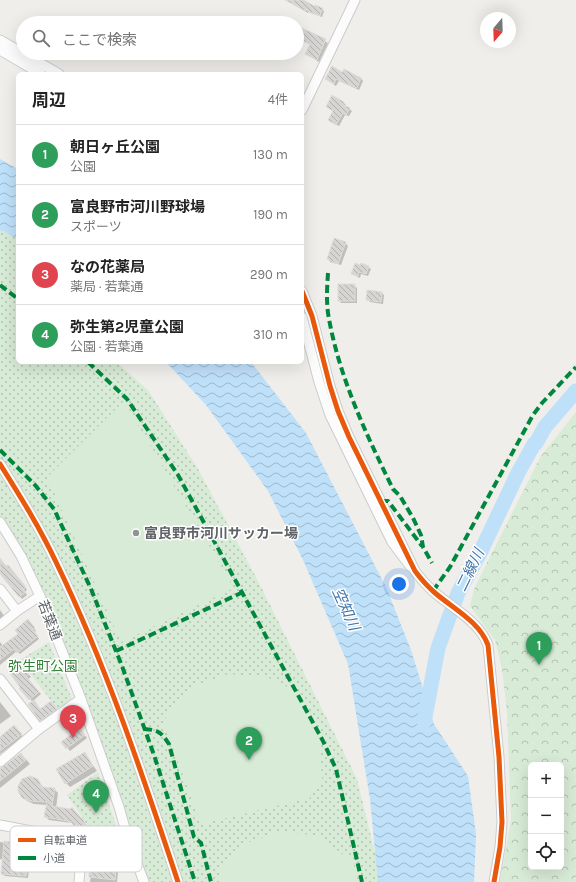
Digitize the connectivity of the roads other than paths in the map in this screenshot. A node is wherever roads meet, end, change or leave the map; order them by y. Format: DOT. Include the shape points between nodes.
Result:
graph roads {
  1 [pos="355,0"];
  2 [pos="0,40"];
  3 [pos="16,49"];
  4 [pos="0,50"];
  5 [pos="16,59"];
  6 [pos="17,60"];
  7 [pos="35,60"];
  8 [pos="38,72"];
  9 [pos="56,72"];
  10 [pos="304,106"];
  11 [pos="304,296"];
  12 [pos="304,324"];
  13 [pos="0,464"];
  14 [pos="0,522"];
  15 [pos="415,571"];
  16 [pos="0,589"];
  17 [pos="40,596"];
  18 [pos="17,611"];
  19 [pos="0,625"];
  20 [pos="0,680"];
  21 [pos="80,699"];
  22 [pos="39,729"];
  23 [pos="0,762"];
  24 [pos="0,825"];
  25 [pos="124,826"];
  26 [pos="10,827"];
  27 [pos="80,872"];
  28 [pos="140,872"];
  29 [pos="79,882"];
  30 [pos="144,882"];
  31 [pos="178,882"];
  32 [pos="494,882"];
  1 -- 10 [label="street"];
  2 -- 3 [label="street"];
  4 -- 5 [label="street"];
  6 -- 8 [label="street"];
  7 -- 9 [label="street"];
  11 -- 15 [label="street" via="312,316 338,411"];
  12 -- 15 [label="street" via="324,399 337,430 392,542 402,558"];
  13 -- 31 [label="street" via="56,561 90,639 122,718"];
  14 -- 17 [label="street, 若葉通" via="21,556"];
  15 -- 32 [label="street" via="423,582 481,630 488,645 499,757 502,822"];
  16 -- 18 [label="street"];
  17 -- 18 [label="street"];
  17 -- 21 [label="street, 若葉通"];
  18 -- 19 [label="street"];
  20 -- 22 [label="street"];
  21 -- 22 [label="street"];
  21 -- 25 [label="street, 若葉通"];
  22 -- 23 [label="street"];
  24 -- 26 [label="street"];
  27 -- 29 [label="street"];
  28 -- 30 [label="street, 若葉通"];
}
